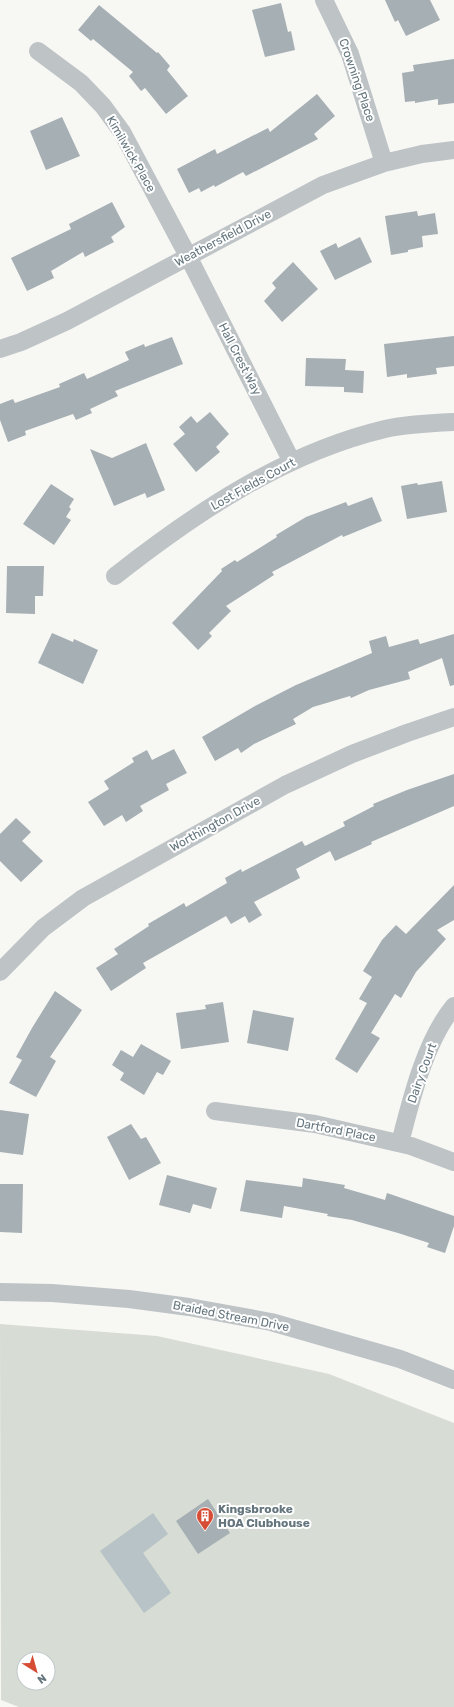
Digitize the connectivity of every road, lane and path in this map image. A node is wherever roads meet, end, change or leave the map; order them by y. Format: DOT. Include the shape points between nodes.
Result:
graph roads {
  1 [pos="324,0"];
  2 [pos="38,51"];
  3 [pos="454,150"];
  4 [pos="384,163"];
  5 [pos="188,256"];
  6 [pos="0,349"];
  7 [pos="454,422"];
  8 [pos="292,462"];
  9 [pos="115,576"];
  10 [pos="454,717"];
  11 [pos="4,961"];
  12 [pos="454,1006"];
  13 [pos="215,1111"];
  14 [pos="400,1143"];
  15 [pos="454,1162"];
  16 [pos="0,1292"];
  17 [pos="454,1380"];
  1 -- 4 [label="street, Crowning Place" via="350,54"];
  2 -- 5 [label="street, Kimilwick Place" via="81,83 107,111 122,132"];
  3 -- 4 [label="street, Weathersfield Drive"];
  4 -- 5 [label="street, Weathersfield Drive" via="323,185"];
  5 -- 6 [label="street, Weathersfield Drive" via="67,321"];
  5 -- 8 [label="street, Hall Crest Way"];
  7 -- 8 [label="street, Lost Fields Court" via="386,429 337,443"];
  8 -- 9 [label="street, Lost Fields Court" via="193,517"];
  10 -- 11 [label="street, Worthington Drive" via="352,754 284,785 83,898"];
  12 -- 14 [label="street, Dairy Court" via="445,1017 429,1052 412,1097"];
  13 -- 14 [label="street, Dartford Place" via="314,1124"];
  14 -- 15 [label="street, Dartford Place"];
  16 -- 17 [label="street, Braided Stream Drive" via="129,1299 271,1322 400,1359"];
}
